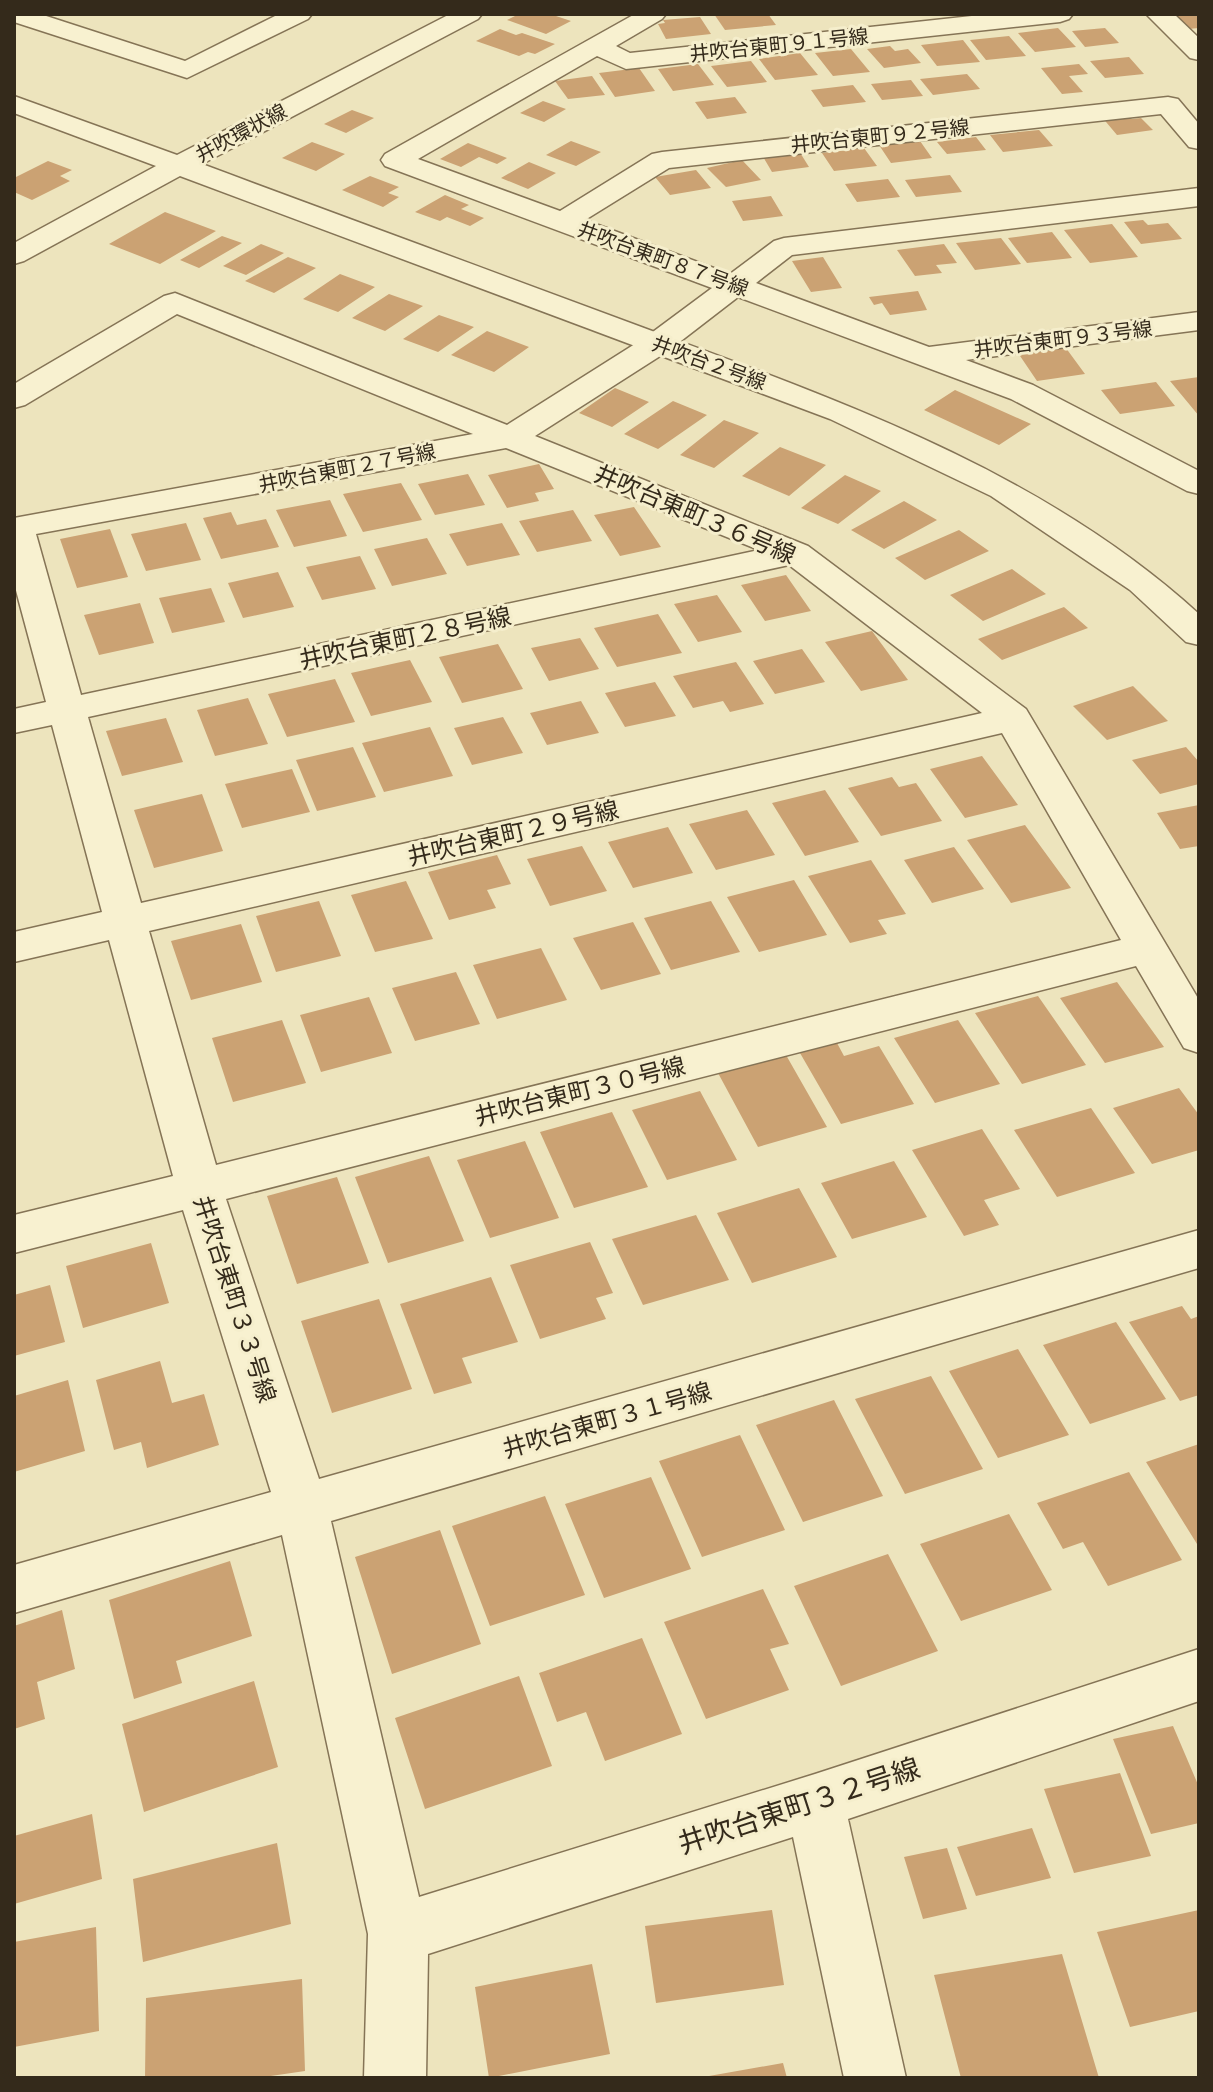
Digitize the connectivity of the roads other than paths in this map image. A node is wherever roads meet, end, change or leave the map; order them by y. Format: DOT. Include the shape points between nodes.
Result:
graph roads {
  1 [pos="14,14"];
  2 [pos="299,14"];
  3 [pos="469,14"];
  4 [pos="653,14"];
  5 [pos="1060,14"];
  6 [pos="1159,14"];
  7 [pos="54,19"];
  8 [pos="597,46"];
  9 [pos="1199,52"];
  10 [pos="14,104"];
  11 [pos="1199,141"];
  12 [pos="181,164"];
  13 [pos="1199,197"];
  14 [pos="563,222"];
  15 [pos="14,255"];
  16 [pos="735,285"];
  17 [pos="1199,321"];
  18 [pos="657,344"];
  19 [pos="926,356"];
  20 [pos="14,398"];
  21 [pos="510,437"];
  22 [pos="1199,454"];
  23 [pos="1155,461"];
  24 [pos="1199,484"];
  25 [pos="16,529"];
  26 [pos="796,553"];
  27 [pos="1199,634"];
  28 [pos="69,710"];
  29 [pos="1013,718"];
  30 [pos="14,721"];
  31 [pos="124,922"];
  32 [pos="14,947"];
  33 [pos="1145,949"];
  34 [pos="1199,1037"];
  35 [pos="199,1187"];
  36 [pos="14,1234"];
  37 [pos="1199,1249"];
  38 [pos="302,1508"];
  39 [pos="14,1589"];
  40 [pos="1199,1675"];
  41 [pos="815,1802"];
  42 [pos="398,1934"];
  43 [pos="395,2078"];
  44 [pos="875,2078"];
  1 -- 7 [label="street"];
  2 -- 7 [label="street" via="187,70"];
  3 -- 12 [label="street, 井吹環状線"];
  4 -- 8 [label="street, 井吹台東町８７号線"];
  5 -- 8 [label="street, 井吹台東町９１号線" via="626,61"];
  6 -- 9 [label="street"];
  8 -- 14 [label="street, 井吹台東町８７号線" via="395,160"];
  10 -- 12 [label="street, 井吹台２号線"];
  11 -- 14 [label="street, 井吹台東町９２号線" via="1168,105 662,160"];
  12 -- 15 [label="street, 井吹環状線"];
  12 -- 18 [label="street, 井吹台２号線"];
  13 -- 16 [label="street" via="784,247"];
  14 -- 16 [label="street, 井吹台東町８７号線"];
  16 -- 18 [label="street"];
  16 -- 19 [label="street, 井吹台東町８７号線"];
  17 -- 19 [label="street, 井吹台東町９３号線"];
  18 -- 21 [label="street, 井吹台東町２７号線"];
  18 -- 27 [label="street, 井吹台２号線" via="841,412 1003,489 1143,582"];
  19 -- 23 [label="street, 井吹台東町８７号線" via="1022,392"];
  20 -- 21 [label="street, 井吹台東町３６号線" via="175,302"];
  21 -- 25 [label="street, 井吹台東町２７号線"];
  21 -- 26 [label="street, 井吹台東町３６号線"];
  22 -- 23 [label="street"];
  23 -- 24 [label="street, 井吹台東町８７号線"];
  25 -- 28 [label="street, 井吹台東町３３号線"];
  26 -- 28 [label="street, 井吹台東町２８号線"];
  26 -- 29 [label="street, 井吹台東町３６号線"];
  28 -- 30 [label="street, 井吹台東町２８号線"];
  28 -- 31 [label="street, 井吹台東町３３号線"];
  29 -- 31 [label="street, 井吹台東町２９号線"];
  29 -- 33 [label="street, 井吹台東町３６号線"];
  31 -- 32 [label="street, 井吹台東町２９号線"];
  31 -- 35 [label="street, 井吹台東町３３号線"];
  33 -- 34 [label="street, 井吹台東町３６号線"];
  33 -- 35 [label="street, 井吹台東町３０号線"];
  35 -- 36 [label="street, 井吹台東町３０号線"];
  35 -- 38 [label="street, 井吹台東町３３号線"];
  37 -- 38 [label="street, 井吹台東町３１号線"];
  38 -- 39 [label="street, 井吹台東町３１号線"];
  38 -- 42 [label="street, 井吹台東町３３号線"];
  40 -- 41 [label="street, 井吹台東町３２号線"];
  41 -- 42 [label="street, 井吹台東町３２号線"];
  41 -- 44 [label="street"];
  42 -- 43 [label="street, 井吹台東町３３号線"];
}
